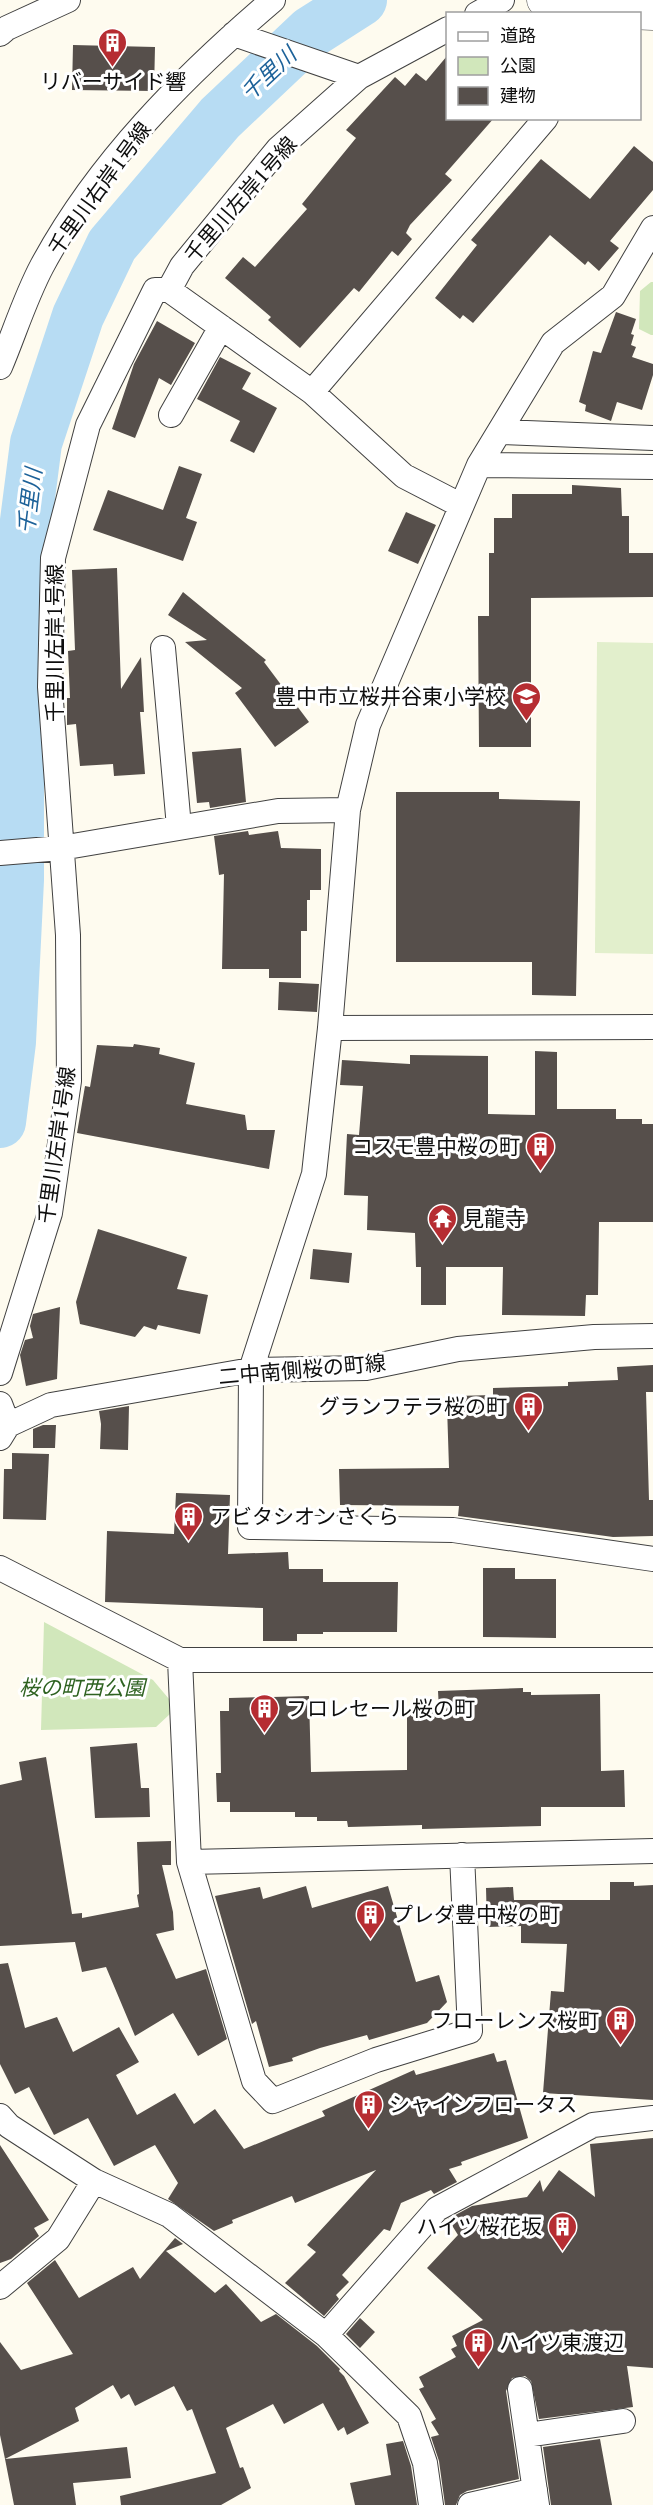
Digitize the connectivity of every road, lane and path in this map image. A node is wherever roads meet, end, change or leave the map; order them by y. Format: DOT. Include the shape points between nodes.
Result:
graph roads {
  1 [pos="68,0"];
  2 [pos="273,0"];
  3 [pos="502,0"];
  4 [pos="543,0"];
  5 [pos="481,12"];
  6 [pos="576,12"];
  7 [pos="446,30"];
  8 [pos="0,34"];
  9 [pos="234,34"];
  10 [pos="359,77"];
  11 [pos="544,120"];
  12 [pos="653,228"];
  13 [pos="645,257"];
  14 [pos="169,290"];
  15 [pos="221,327"];
  16 [pos="0,367"];
  17 [pos="312,392"];
  18 [pos="171,415"];
  19 [pos="501,432"];
  20 [pos="653,438"];
  21 [pos="479,465"];
  22 [pos="653,467"];
  23 [pos="460,505"];
  24 [pos="163,648"];
  25 [pos="348,810"];
  26 [pos="179,827"];
  27 [pos="61,848"];
  28 [pos="0,853"];
  29 [pos="653,1027"];
  30 [pos="330,1028"];
  31 [pos="653,1336"];
  32 [pos="251,1370"];
  33 [pos="0,1373"];
  34 [pos="2,1422"];
  35 [pos="653,1559"];
  36 [pos="0,1568"];
  37 [pos="180,1660"];
  38 [pos="653,1660"];
  39 [pos="653,1851"];
  40 [pos="462,1855"];
  41 [pos="189,1862"];
  42 [pos="0,2116"];
  43 [pos="653,2118"];
  44 [pos="94,2181"];
  45 [pos="0,2287"];
  46 [pos="326,2335"];
  47 [pos="520,2389"];
  48 [pos="623,2421"];
  49 [pos="527,2435"];
  50 [pos="536,2498"];
  51 [pos="431,2505"];
  52 [pos="470,2505"];
  1 -- 8 [label="street"];
  2 -- 9 [label="street, 千里川右岸1号線"];
  3 -- 5 [label="street"];
  4 -- 6 [label="street"];
  7 -- 10 [label="street, 千里川左岸1号線"];
  9 -- 10 [label="street"];
  9 -- 16 [label="street, 千里川右岸1号線" via="160,104 92,190 42,267"];
  10 -- 14 [label="street, 千里川左岸1号線" via="278,149 182,266"];
  11 -- 17 [label="street"];
  12 -- 13 [label="street"];
  13 -- 19 [label="street" via="614,296 553,343"];
  14 -- 15 [label="street"];
  14 -- 27 [label="street, 千里川左岸1号線" via="155,290 88,425 53,558 50,687"];
  15 -- 17 [label="street"];
  15 -- 18 [label="street"];
  17 -- 23 [label="street" via="404,476"];
  19 -- 20 [label="street"];
  19 -- 21 [label="street"];
  21 -- 22 [label="street"];
  21 -- 23 [label="street"];
  23 -- 25 [label="street" via="368,725"];
  24 -- 26 [label="street"];
  25 -- 26 [label="street" via="278,811"];
  25 -- 30 [label="street"];
  26 -- 27 [label="street"];
  27 -- 28 [label="street"];
  27 -- 33 [label="street, 千里川左岸1号線" via="68,935 69,1081 50,1213"];
  29 -- 30 [label="street"];
  30 -- 32 [label="street" via="314,1174"];
  31 -- 32 [label="street, 二中南側桜の町線" via="458,1348 366,1368"];
  32 -- 34 [label="street, 二中南側桜の町線" via="51,1405"];
  32 -- 35 [label="street" via="250,1527 453,1530"];
  36 -- 37 [label="street"];
  37 -- 38 [label="street"];
  37 -- 41 [label="street"];
  39 -- 40 [label="street"];
  40 -- 41 [label="street"];
  40 -- 41 [label="street" via="470,2031 376,2060 273,2101 254,2081"];
  42 -- 44 [label="street" via="9,2126"];
  43 -- 46 [label="street" via="593,2125 436,2209"];
  44 -- 45 [label="street" via="58,2238"];
  44 -- 46 [label="street" via="170,2216"];
  46 -- 51 [label="street" via="409,2416 425,2463"];
  47 -- 49 [label="street"];
  48 -- 49 [label="street"];
  49 -- 50 [label="street"];
  50 -- 52 [label="street"];
}
